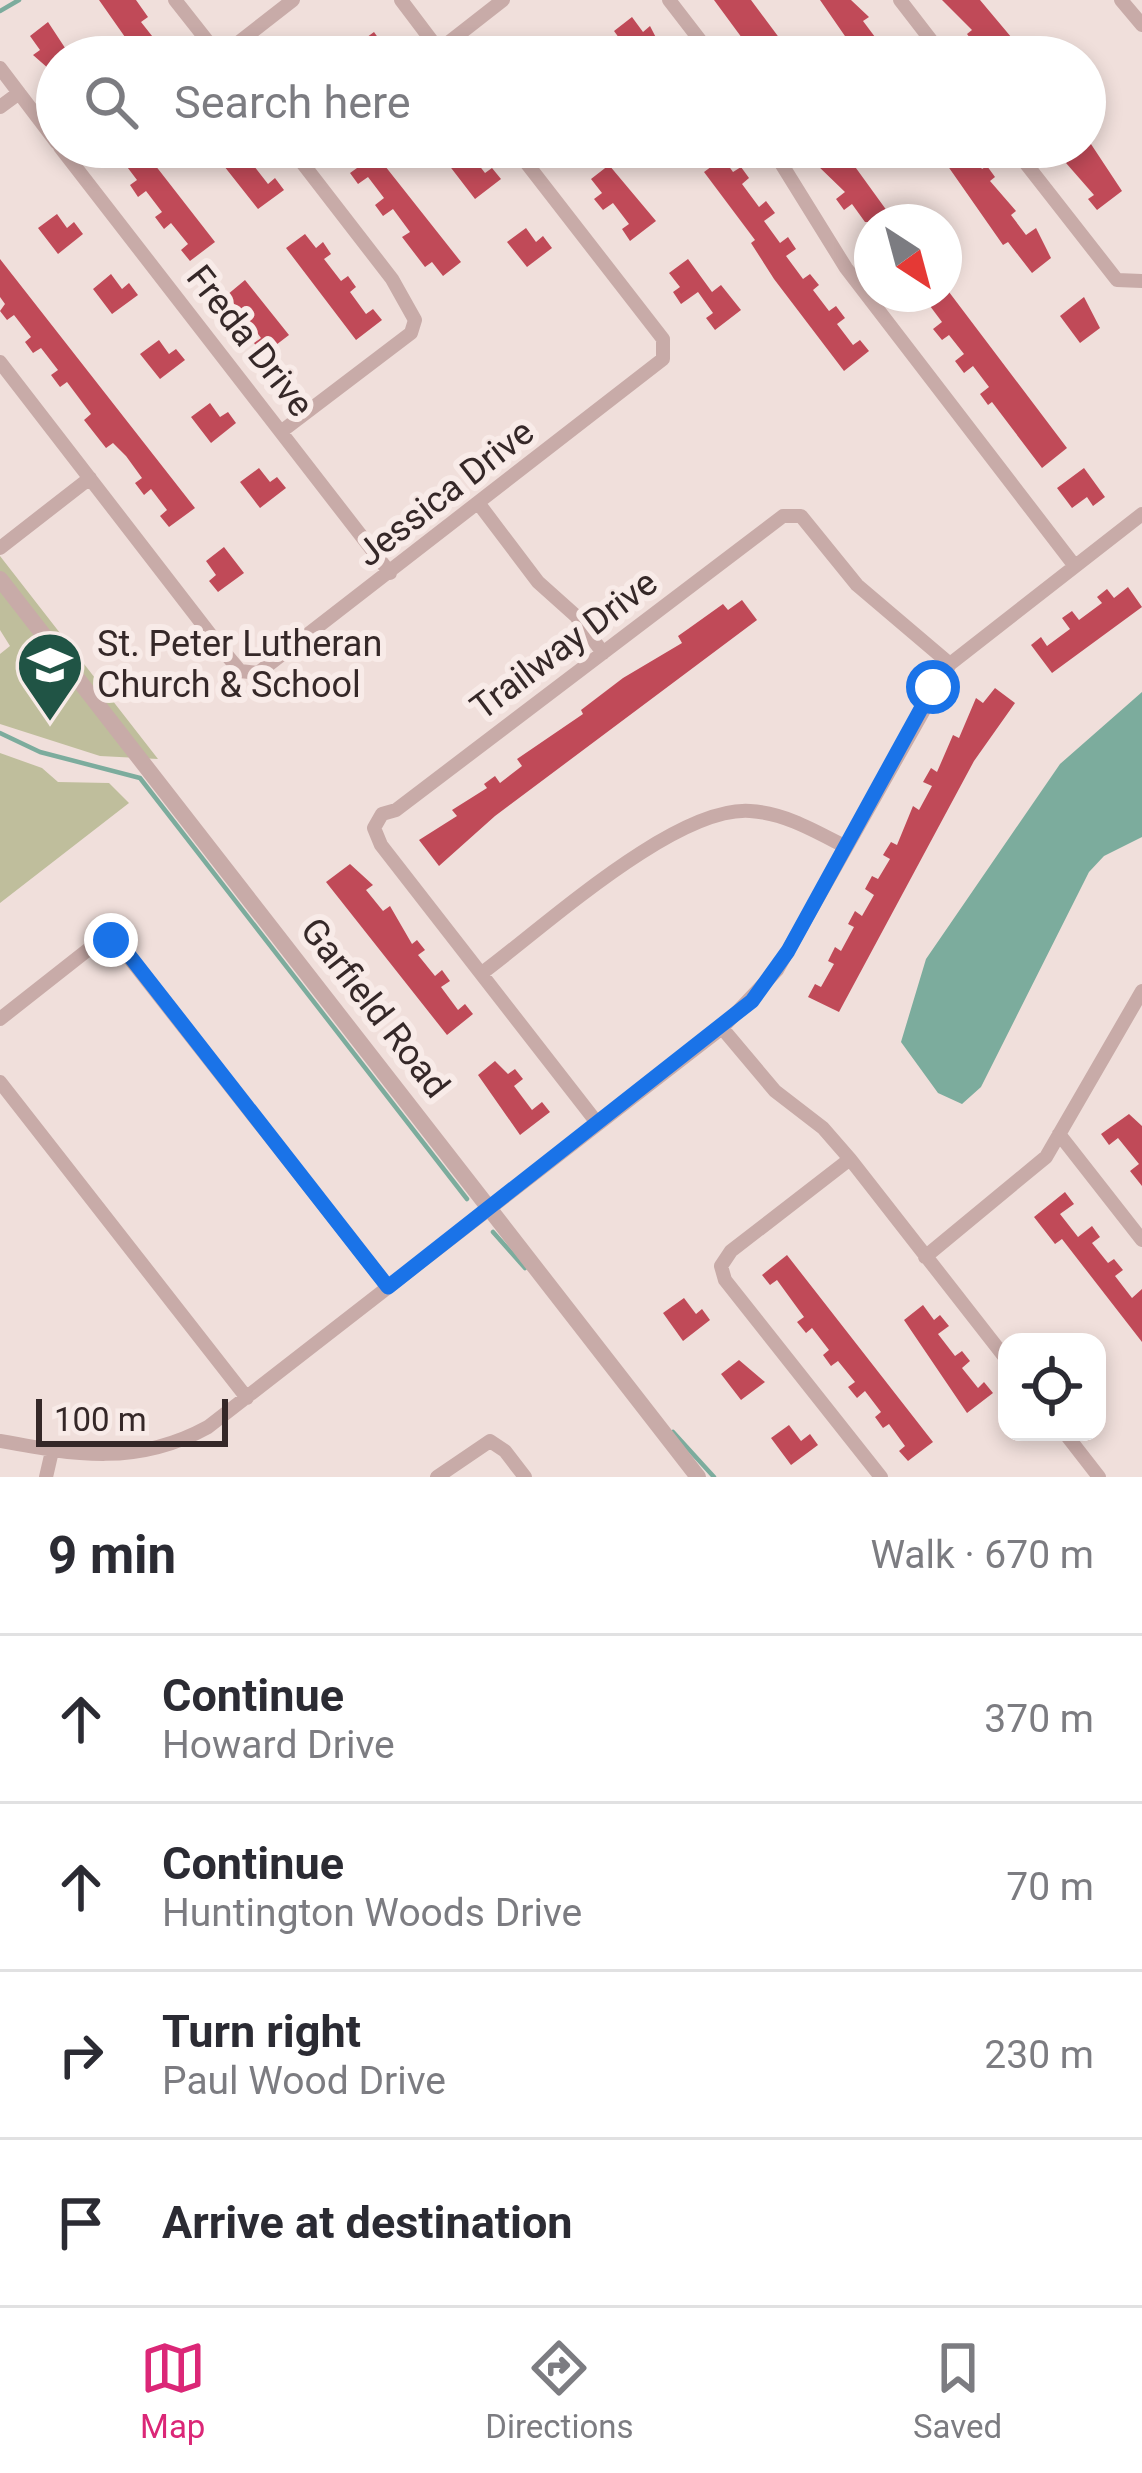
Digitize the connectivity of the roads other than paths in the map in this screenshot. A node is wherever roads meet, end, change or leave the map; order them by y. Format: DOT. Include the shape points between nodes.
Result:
graph roads {
  1 [pos="176,0"];
  2 [pos="293,0"];
  3 [pos="400,0"];
  4 [pos="503,0"];
  5 [pos="669,0"];
  6 [pos="900,0"];
  7 [pos="1121,0"];
  8 [pos="1142,25"];
  9 [pos="204,36"];
  10 [pos="247,36"];
  11 [pos="429,36"];
  12 [pos="462,36"];
  13 [pos="697,36"];
  14 [pos="928,36"];
  15 [pos="0,68"];
  16 [pos="19,93"];
  17 [pos="0,107"];
  18 [pos="36,115"];
  19 [pos="77,168"];
  20 [pos="306,168"];
  21 [pos="530,168"];
  22 [pos="784,168"];
  23 [pos="1029,168"];
  24 [pos="1134,282"];
  25 [pos="0,362"];
  26 [pos="282,431"];
  27 [pos="90,478"];
  28 [pos="479,504"];
  29 [pos="1142,514"];
  30 [pos="0,548"];
  31 [pos="1074,565"];
  32 [pos="390,573"];
  33 [pos="0,579"];
  34 [pos="603,653"];
  35 [pos="950,664"];
  36 [pos="845,847"];
  37 [pos="482,974"];
  38 [pos="1142,992"];
  39 [pos="0,1019"];
  40 [pos="722,1028"];
  41 [pos="0,1082"];
  42 [pos="598,1124"];
  43 [pos="1059,1133"];
  44 [pos="850,1159"];
  45 [pos="489,1209"];
  46 [pos="1142,1240"];
  47 [pos="925,1257"];
  48 [pos="388,1287"];
  49 [pos="998,1349"];
  50 [pos="247,1398"];
  51 [pos="0,1441"];
  52 [pos="1071,1441"];
  53 [pos="52,1450"];
  54 [pos="46,1477"];
  55 [pos="437,1477"];
  56 [pos="525,1477"];
  57 [pos="698,1477"];
  58 [pos="881,1477"];
  59 [pos="1099,1477"];
  1 -- 9 [label="street"];
  2 -- 10 [label="street"];
  3 -- 11 [label="street"];
  4 -- 12 [label="street"];
  5 -- 13 [label="street"];
  6 -- 14 [label="street"];
  7 -- 8 [label="street"];
  15 -- 16 [label="street, Freda Drive"];
  16 -- 17 [label="street"];
  16 -- 18 [label="street, Freda Drive"];
  19 -- 26 [label="street, Freda Drive"];
  20 -- 26 [label="street" via="415,320 410,333"];
  21 -- 28 [label="street, Jessica Drive" via="666,349 658,366"];
  22 -- 31 [label="street" via="846,268"];
  23 -- 24 [label="street" via="1111,273"];
  25 -- 27 [label="street"];
  26 -- 32 [label="street, Freda Drive"];
  27 -- 30 [label="street"];
  27 -- 32 [label="street, Jessica Drive" via="220,647 251,675"];
  28 -- 32 [label="street, Jessica Drive"];
  28 -- 34 [label="street"];
  29 -- 31 [label="street"];
  31 -- 35 [label="street"];
  33 -- 45 [label="street, Garfield Road"];
  34 -- 35 [label="street, Trailway Drive" via="794,514 857,585"];
  34 -- 37 [label="street, Trailway Drive" via="382,814 374,828"];
  35 -- 36 [label="street"];
  36 -- 37 [label="street" via="766,813 690,823"];
  36 -- 40 [label="street" via="777,970"];
  37 -- 42 [label="street"];
  38 -- 43 [label="street"];
  39 -- 48 [label="street" via="94,944 111,940"];
  40 -- 42 [label="street"];
  40 -- 44 [label="street" via="775,1091"];
  41 -- 50 [label="street"];
  42 -- 45 [label="street"];
  43 -- 46 [label="street"];
  43 -- 47 [label="street" via="1022,1182"];
  44 -- 47 [label="street"];
  44 -- 58 [label="street" via="721,1266"];
  45 -- 48 [label="street"];
  45 -- 57 [label="street, Garfield Road"];
  47 -- 49 [label="street"];
  48 -- 50 [label="street"];
  50 -- 53 [label="street" via="158,1450 101,1457"];
  51 -- 53 [label="street"];
  52 -- 59 [label="street"];
  53 -- 54 [label="street"];
  55 -- 56 [label="street" via="490,1441"];
}
